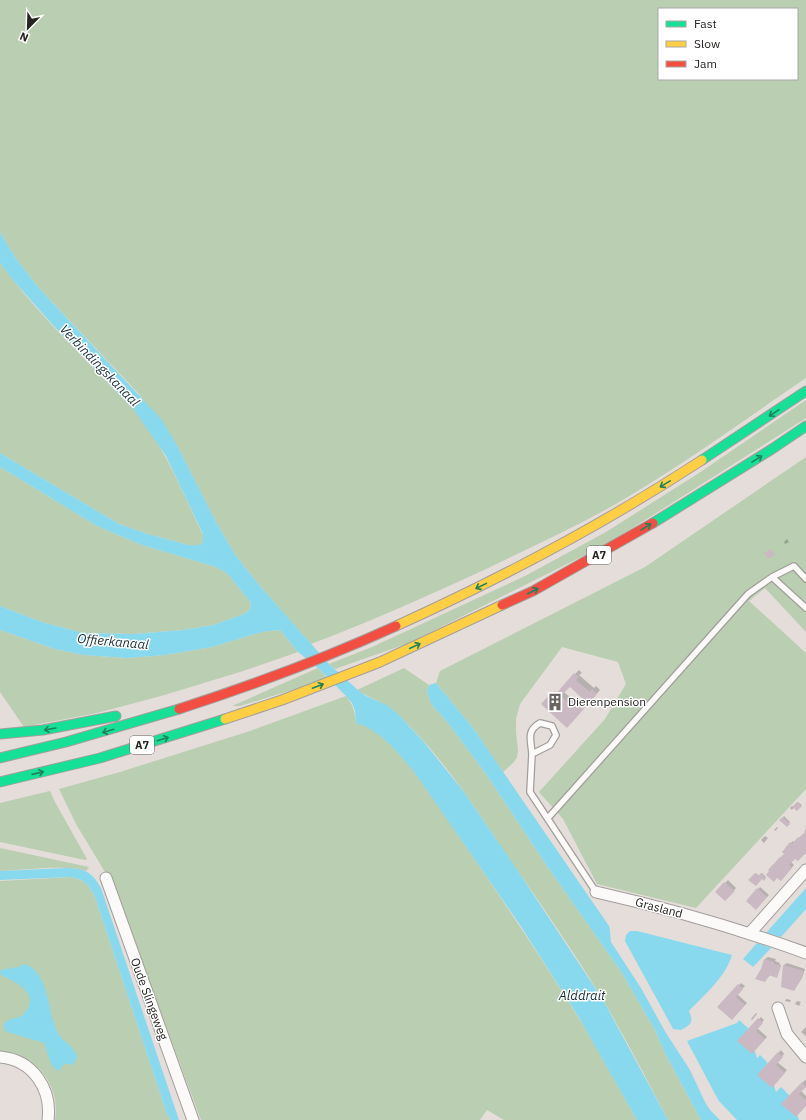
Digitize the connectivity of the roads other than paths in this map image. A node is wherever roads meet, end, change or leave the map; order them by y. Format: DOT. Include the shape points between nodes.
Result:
graph roads {
  1 [pos="806,391"];
  2 [pos="806,426"];
  3 [pos="772,577"];
  4 [pos="806,579"];
  5 [pos="806,608"];
  6 [pos="265,679"];
  7 [pos="179,699"];
  8 [pos="125,713"];
  9 [pos="0,734"];
  10 [pos="532,754"];
  11 [pos="0,758"];
  12 [pos="0,782"];
  13 [pos="548,818"];
  14 [pos="806,870"];
  15 [pos="106,878"];
  16 [pos="596,892"];
  17 [pos="752,934"];
  18 [pos="806,953"];
  19 [pos="778,1008"];
  20 [pos="0,1057"];
  21 [pos="806,1057"];
  22 [pos="48,1120"];
  23 [pos="193,1120"];
  1 -- 6 [label="highway, A7, one-way" via="680,474 509,572 403,623"];
  12 -- 2 [label="highway, A7, one-way" via="100,758 203,727 380,662 533,592 644,529"];
  3 -- 4 [label="lane" via="794,566"];
  3 -- 5 [label="lane"];
  3 -- 13 [label="lane" via="748,594"];
  6 -- 7 [label="highway, A7"];
  6 -- 11 [label="highway, A7, one-way" via="88,737"];
  8 -- 9 [label="highway, one-way" via="43,730"];
  10 -- 10 [label="lane, Grasland" via="550,745 556,735 552,726 540,723 534,727 530,733"];
  10 -- 13 [label="lane, Grasland" via="530,792"];
  13 -- 16 [label="lane, Grasland"];
  14 -- 17 [label="street"];
  15 -- 23 [label="street, Oude Slingeweg"];
  16 -- 17 [label="street, Grasland" via="661,907"];
  17 -- 18 [label="street, Grasland"];
  19 -- 21 [label="street" via="787,1034"];
  20 -- 22 [label="street" via="26,1067 39,1079 45,1088"];
}
